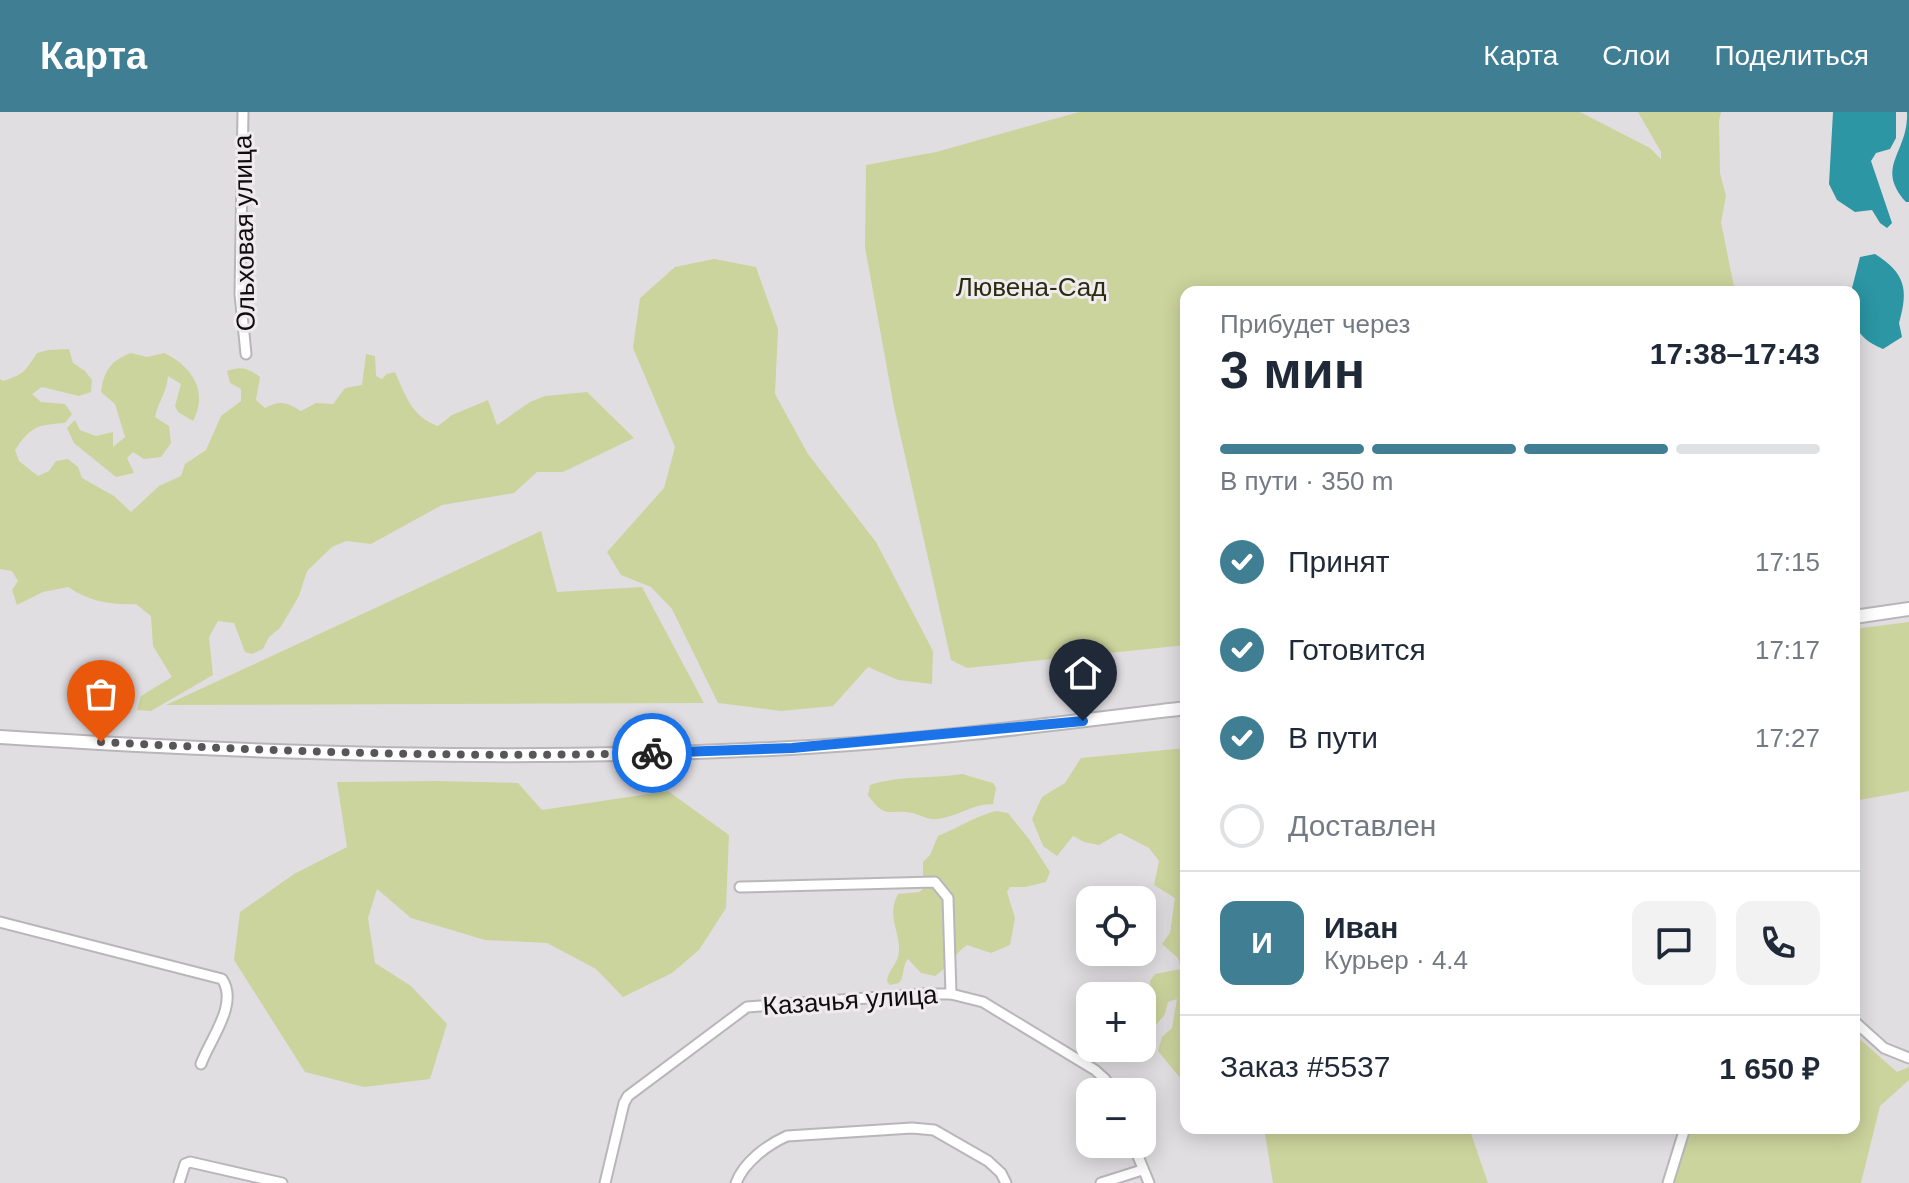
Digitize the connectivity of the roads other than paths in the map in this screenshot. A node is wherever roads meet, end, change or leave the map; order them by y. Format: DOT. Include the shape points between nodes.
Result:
graph roads {
  1 [pos="243,112"];
  2 [pos="246,354"];
  3 [pos="1909,609"];
  4 [pos="1860,616"];
  5 [pos="1180,709"];
  6 [pos="0,737"];
  7 [pos="740,887"];
  8 [pos="0,922"];
  9 [pos="951,994"];
  10 [pos="1860,1026"];
  11 [pos="1909,1058"];
  12 [pos="201,1064"];
  13 [pos="1104,1078"];
  14 [pos="1683,1134"];
  15 [pos="1138,1158"];
  16 [pos="1142,1170"];
  17 [pos="179,1183"];
  18 [pos="282,1183"];
  19 [pos="605,1183"];
  20 [pos="736,1183"];
  21 [pos="1006,1183"];
  22 [pos="1101,1183"];
  23 [pos="1149,1183"];
  24 [pos="1668,1183"];
  1 -- 2 [label="street, Ольховая улица" via="240,294"];
  3 -- 4 [label="highway"];
  5 -- 6 [label="highway" via="792,748 638,754 292,752"];
  7 -- 9 [label="street" via="935,882 948,898"];
  8 -- 12 [label="street" via="222,979 228,1000"];
  9 -- 13 [label="street, Казачья улица" via="996,1009"];
  9 -- 19 [label="street, Казачья улица" via="747,1007 628,1096"];
  10 -- 11 [label="street" via="1884,1048"];
  14 -- 24 [label="street"];
  15 -- 16 [label="street"];
  16 -- 22 [label="street"];
  16 -- 23 [label="street"];
  17 -- 18 [label="street" via="190,1162"];
  20 -- 21 [label="street" via="771,1143 787,1136 912,1128 951,1138 988,1161"];
}
